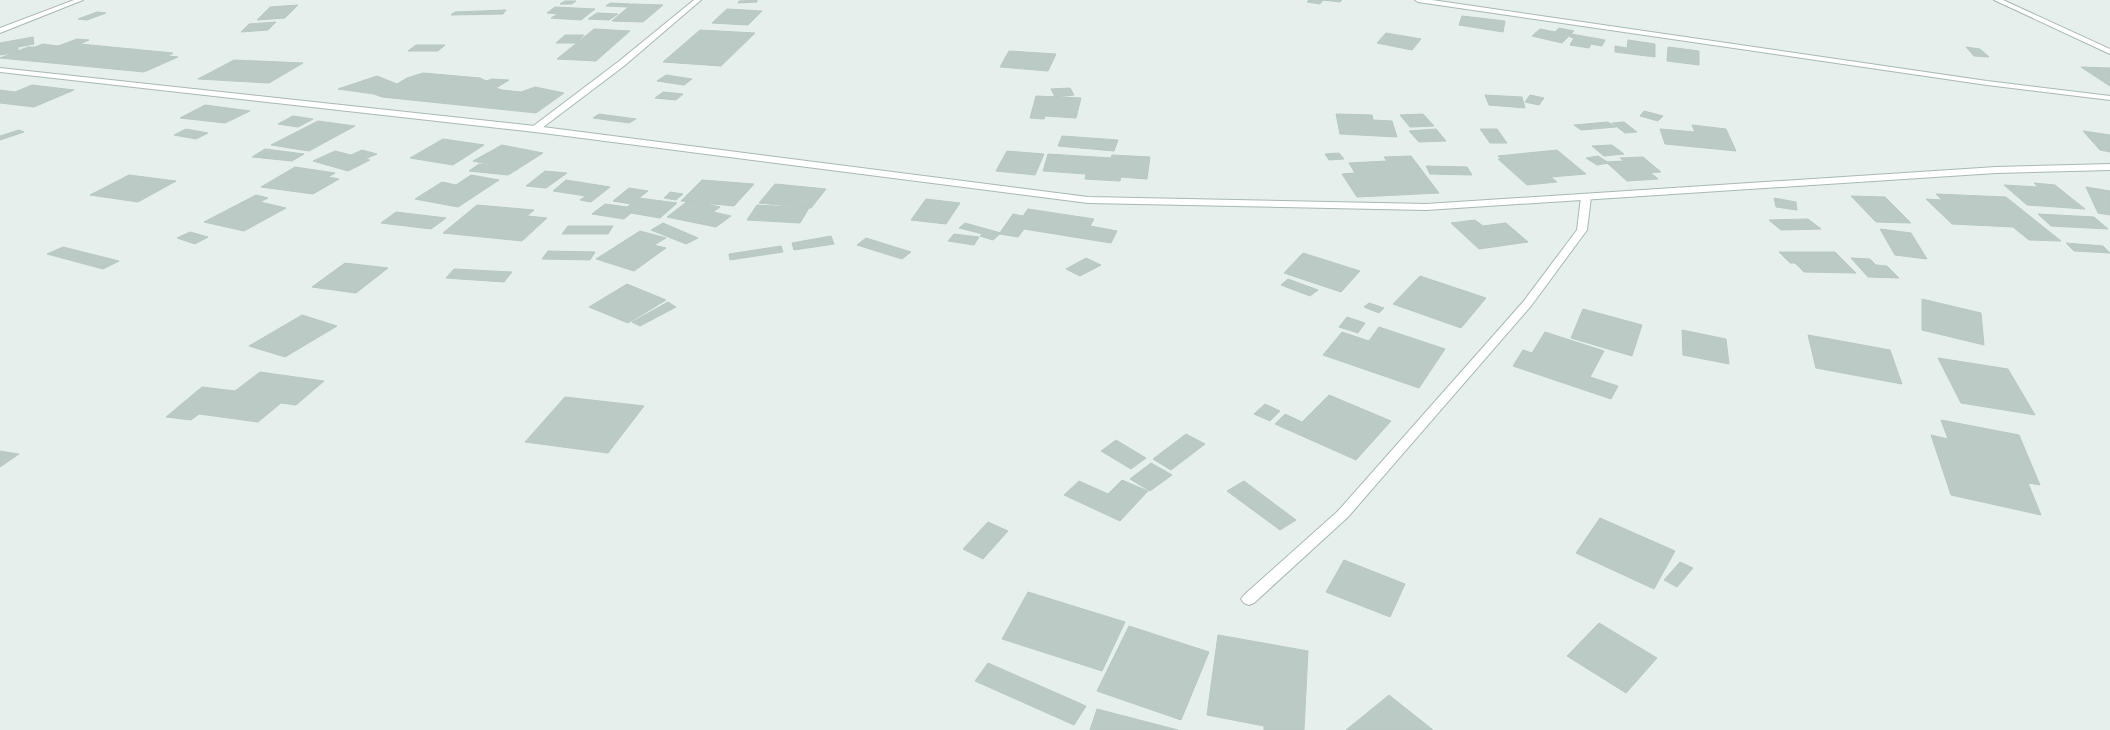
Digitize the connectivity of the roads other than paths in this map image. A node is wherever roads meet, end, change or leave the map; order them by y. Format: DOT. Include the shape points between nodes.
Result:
graph roads {
  1 [pos="80,0"];
  2 [pos="698,0"];
  3 [pos="1418,0"];
  4 [pos="1997,0"];
  5 [pos="0,31"];
  6 [pos="2110,52"];
  7 [pos="0,70"];
  8 [pos="2110,98"];
  9 [pos="535,129"];
  10 [pos="2110,167"];
  11 [pos="1586,197"];
  12 [pos="1249,599"];
  1 -- 5 [label="street"];
  2 -- 9 [label="street" via="621,64"];
  3 -- 8 [label="street" via="1987,83"];
  4 -- 6 [label="street"];
  7 -- 9 [label="street"];
  9 -- 11 [label="street" via="1088,200 1426,208"];
  10 -- 11 [label="street" via="1996,170"];
  11 -- 12 [label="street" via="1582,230 1527,304 1343,514"];
}
